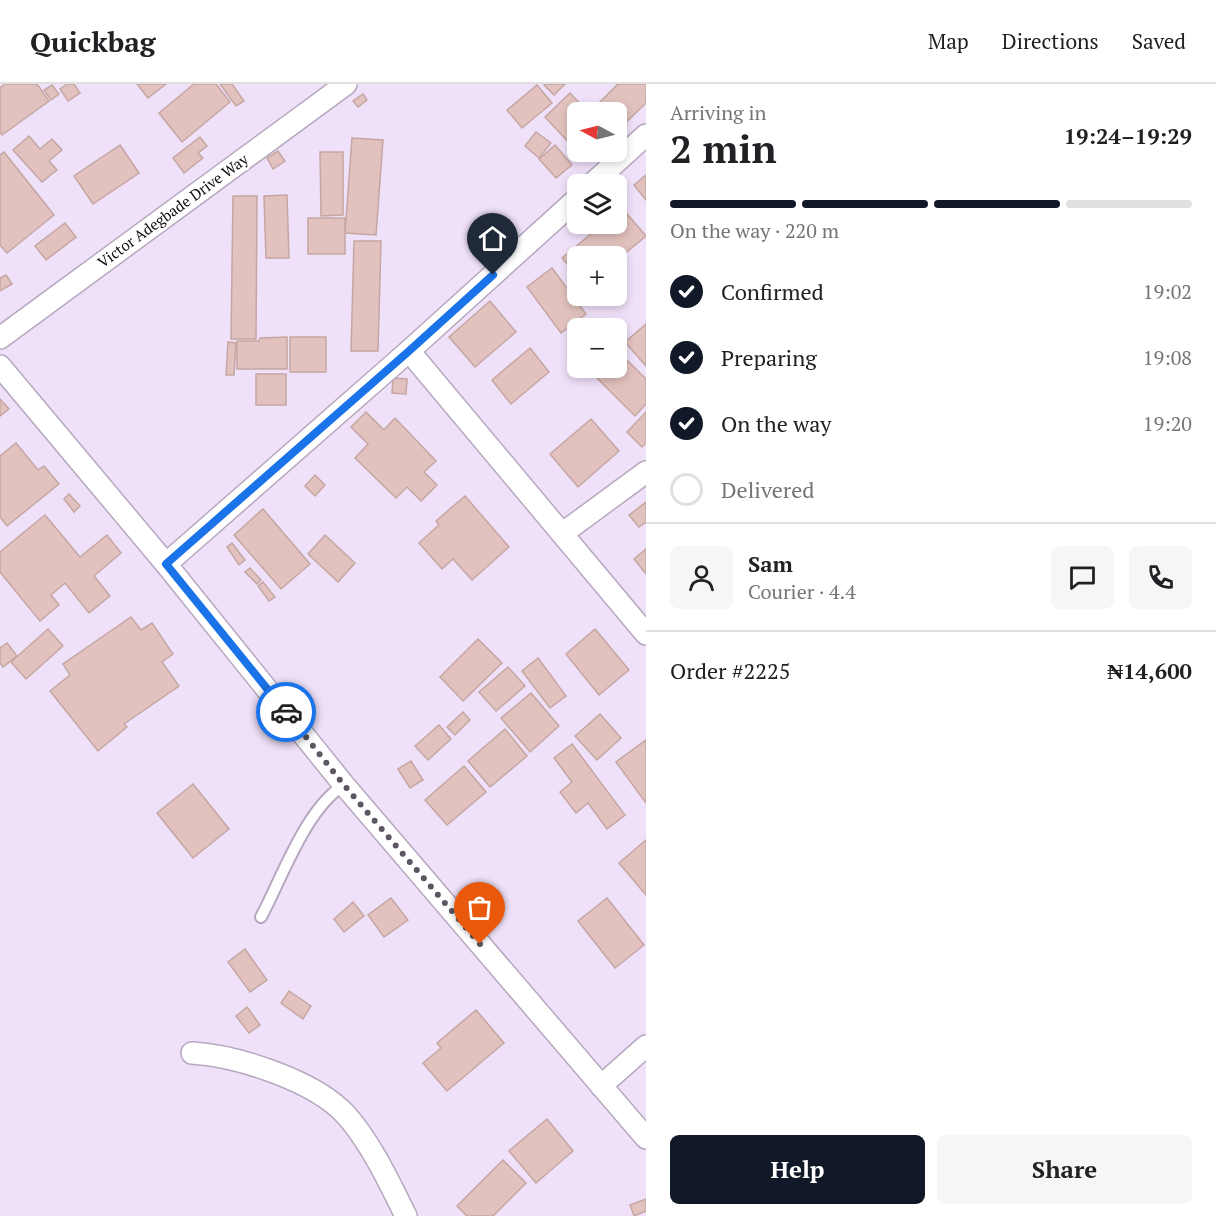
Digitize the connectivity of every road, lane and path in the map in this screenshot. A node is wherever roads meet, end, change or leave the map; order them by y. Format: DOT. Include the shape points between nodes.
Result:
graph roads {
  1 [pos="346,84"];
  2 [pos="646,135"];
  3 [pos="603,174"];
  4 [pos="567,208"];
  5 [pos="0,338"];
  6 [pos="409,351"];
  7 [pos="0,366"];
  8 [pos="646,472"];
  9 [pos="562,532"];
  10 [pos="166,564"];
  11 [pos="646,634"];
  12 [pos="344,785"];
  13 [pos="261,917"];
  14 [pos="646,1046"];
  15 [pos="192,1053"];
  16 [pos="601,1086"];
  17 [pos="646,1138"];
  18 [pos="406,1216"];
  1 -- 5 [label="street, Victor Adegbade Drive Way"];
  2 -- 3 [label="street"];
  4 -- 6 [label="street"];
  6 -- 9 [label="street"];
  6 -- 10 [label="street"];
  7 -- 10 [label="street"];
  8 -- 9 [label="street"];
  9 -- 11 [label="street"];
  10 -- 12 [label="street"];
  12 -- 13 [label="lane" via="317,810"];
  12 -- 16 [label="street"];
  14 -- 16 [label="street"];
  15 -- 18 [label="street" via="243,1062 324,1096 347,1116 375,1156"];
  16 -- 17 [label="street"];
}
